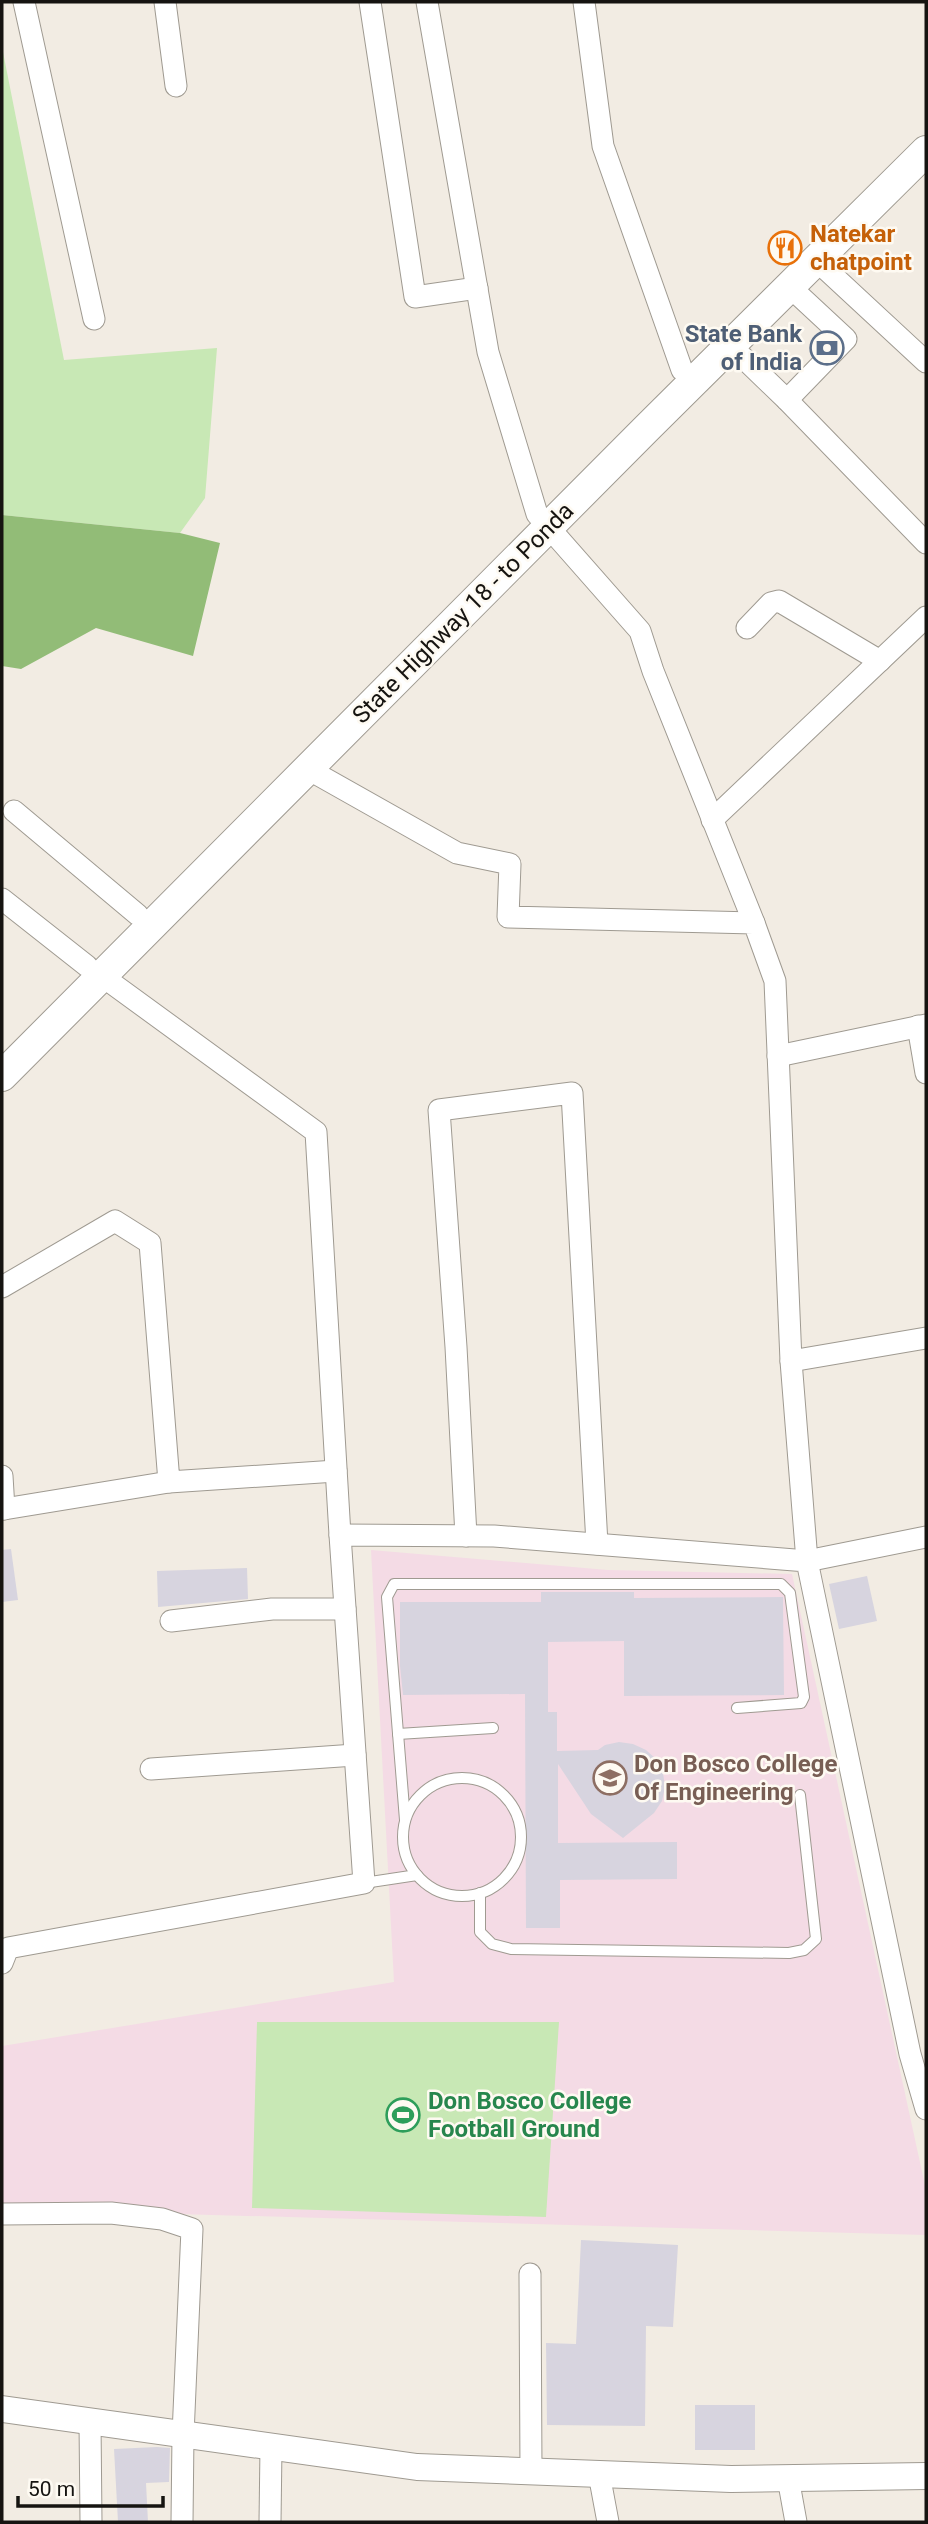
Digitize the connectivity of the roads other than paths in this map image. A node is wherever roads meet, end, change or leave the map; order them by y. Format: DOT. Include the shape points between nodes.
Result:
graph roads {
  1 [pos="24,2"];
  2 [pos="165,2"];
  3 [pos="370,2"];
  4 [pos="427,2"];
  5 [pos="584,2"];
  6 [pos="176,86"];
  7 [pos="926,128"];
  8 [pos="926,151"];
  9 [pos="816,260"];
  10 [pos="789,286"];
  11 [pos="477,288"];
  12 [pos="94,320"];
  13 [pos="730,345"];
  14 [pos="926,362"];
  15 [pos="682,370"];
  16 [pos="787,400"];
  17 [pos="544,520"];
  18 [pos="926,543"];
  19 [pos="926,617"];
  20 [pos="747,628"];
  21 [pos="880,661"];
  22 [pos="308,769"];
  23 [pos="14,811"];
  24 [pos="712,820"];
  25 [pos="2,899"];
  26 [pos="138,915"];
  27 [pos="754,923"];
  28 [pos="94,971"];
  29 [pos="922,1026"];
  30 [pos="2,1052"];
  31 [pos="778,1056"];
  32 [pos="926,1073"];
  33 [pos="2,1076"];
  34 [pos="2,1287"];
  35 [pos="926,1338"];
  36 [pos="791,1361"];
  37 [pos="336,1471"];
  38 [pos="2,1476"];
  39 [pos="169,1482"];
  40 [pos="3,1509"];
  41 [pos="340,1535"];
  42 [pos="466,1536"];
  43 [pos="926,1537"];
  44 [pos="597,1544"];
  45 [pos="807,1561"];
  46 [pos="345,1609"];
  47 [pos="171,1621"];
  48 [pos="737,1708"];
  49 [pos="493,1728"];
  50 [pos="398,1734"];
  51 [pos="355,1755"];
  52 [pos="151,1769"];
  53 [pos="800,1795"];
  54 [pos="405,1820"];
  55 [pos="417,1875"];
  56 [pos="364,1883"];
  57 [pos="480,1893"];
  58 [pos="2,1963"];
  59 [pos="918,2052"];
  60 [pos="926,2109"];
  61 [pos="2,2214"];
  62 [pos="530,2274"];
  63 [pos="2,2409"];
  64 [pos="90,2422"];
  65 [pos="183,2435"];
  66 [pos="271,2447"];
  67 [pos="531,2472"];
  68 [pos="599,2474"];
  69 [pos="926,2476"];
  70 [pos="788,2478"];
  71 [pos="91,2522"];
  72 [pos="182,2522"];
  73 [pos="270,2522"];
  74 [pos="608,2522"];
  75 [pos="796,2522"];
  1 -- 12 [label="street"];
  2 -- 6 [label="street"];
  3 -- 11 [label="street" via="415,297"];
  4 -- 11 [label="street"];
  5 -- 15 [label="street" via="603,146"];
  7 -- 15 [label="main road, State Highway 18 - to Ponda"];
  8 -- 9 [label="main road, State Highway 18 - to Ponda"];
  9 -- 10 [label="main road, State Highway 18 - to Ponda"];
  9 -- 14 [label="street"];
  10 -- 13 [label="main road, State Highway 18 - to Ponda"];
  10 -- 16 [label="street" via="846,339"];
  11 -- 17 [label="street" via="488,352"];
  13 -- 16 [label="street"];
  13 -- 17 [label="main road, State Highway 18 - to Ponda"];
  15 -- 17 [label="main road, State Highway 18 - to Ponda"];
  16 -- 18 [label="street"];
  17 -- 22 [label="main road, State Highway 18 - to Ponda"];
  17 -- 24 [label="street" via="640,631"];
  17 -- 26 [label="main road, State Highway 18 - to Ponda"];
  19 -- 21 [label="street"];
  20 -- 21 [label="street" via="771,603 779,601"];
  21 -- 24 [label="street"];
  22 -- 27 [label="street" via="457,853 510,864 508,917"];
  22 -- 28 [label="main road, State Highway 18 - to Ponda"];
  23 -- 26 [label="street"];
  24 -- 27 [label="street"];
  25 -- 28 [label="street"];
  26 -- 28 [label="main road, State Highway 18 - to Ponda"];
  27 -- 31 [label="street" via="775,981"];
  28 -- 30 [label="main road, State Highway 18 - to Ponda"];
  28 -- 33 [label="main road, State Highway 18 - to Ponda"];
  28 -- 37 [label="street" via="316,1132"];
  29 -- 31 [label="street"];
  29 -- 32 [label="street"];
  31 -- 36 [label="street"];
  34 -- 39 [label="street" via="115,1221 150,1243"];
  35 -- 36 [label="street"];
  36 -- 45 [label="street"];
  37 -- 39 [label="street"];
  37 -- 41 [label="street"];
  38 -- 40 [label="street"];
  39 -- 40 [label="street"];
  41 -- 42 [label="street"];
  41 -- 46 [label="street"];
  42 -- 44 [label="street"];
  42 -- 44 [label="street" via="439,1110 572,1093"];
  43 -- 45 [label="street"];
  44 -- 45 [label="street"];
  45 -- 59 [label="street"];
  46 -- 47 [label="street" via="272,1609"];
  46 -- 51 [label="street"];
  48 -- 50 [label="lane" via="801,1703 804,1696 790,1593 781,1584 394,1584 387,1597"];
  49 -- 50 [label="lane"];
  50 -- 54 [label="lane"];
  51 -- 52 [label="street"];
  51 -- 56 [label="street"];
  53 -- 57 [label="lane" via="816,1939 803,1950 511,1949 492,1944 480,1932"];
  54 -- 55 [label="lane" via="404,1849"];
  54 -- 57 [label="lane" via="428,1788 446,1780 484,1782 501,1792 514,1807 522,1845 505,1879"];
  55 -- 56 [label="lane"];
  55 -- 57 [label="lane" via="450,1895"];
  56 -- 58 [label="street" via="8,1948"];
  59 -- 60 [label="street"];
  61 -- 65 [label="street" via="111,2214 162,2219 192,2229"];
  62 -- 67 [label="street"];
  63 -- 64 [label="street"];
  64 -- 65 [label="street"];
  64 -- 71 [label="street"];
  65 -- 66 [label="street"];
  65 -- 72 [label="street"];
  66 -- 67 [label="street" via="417,2467"];
  66 -- 73 [label="street"];
  67 -- 68 [label="street"];
  68 -- 70 [label="street"];
  68 -- 74 [label="street"];
  69 -- 70 [label="street"];
  70 -- 75 [label="street"];
}
